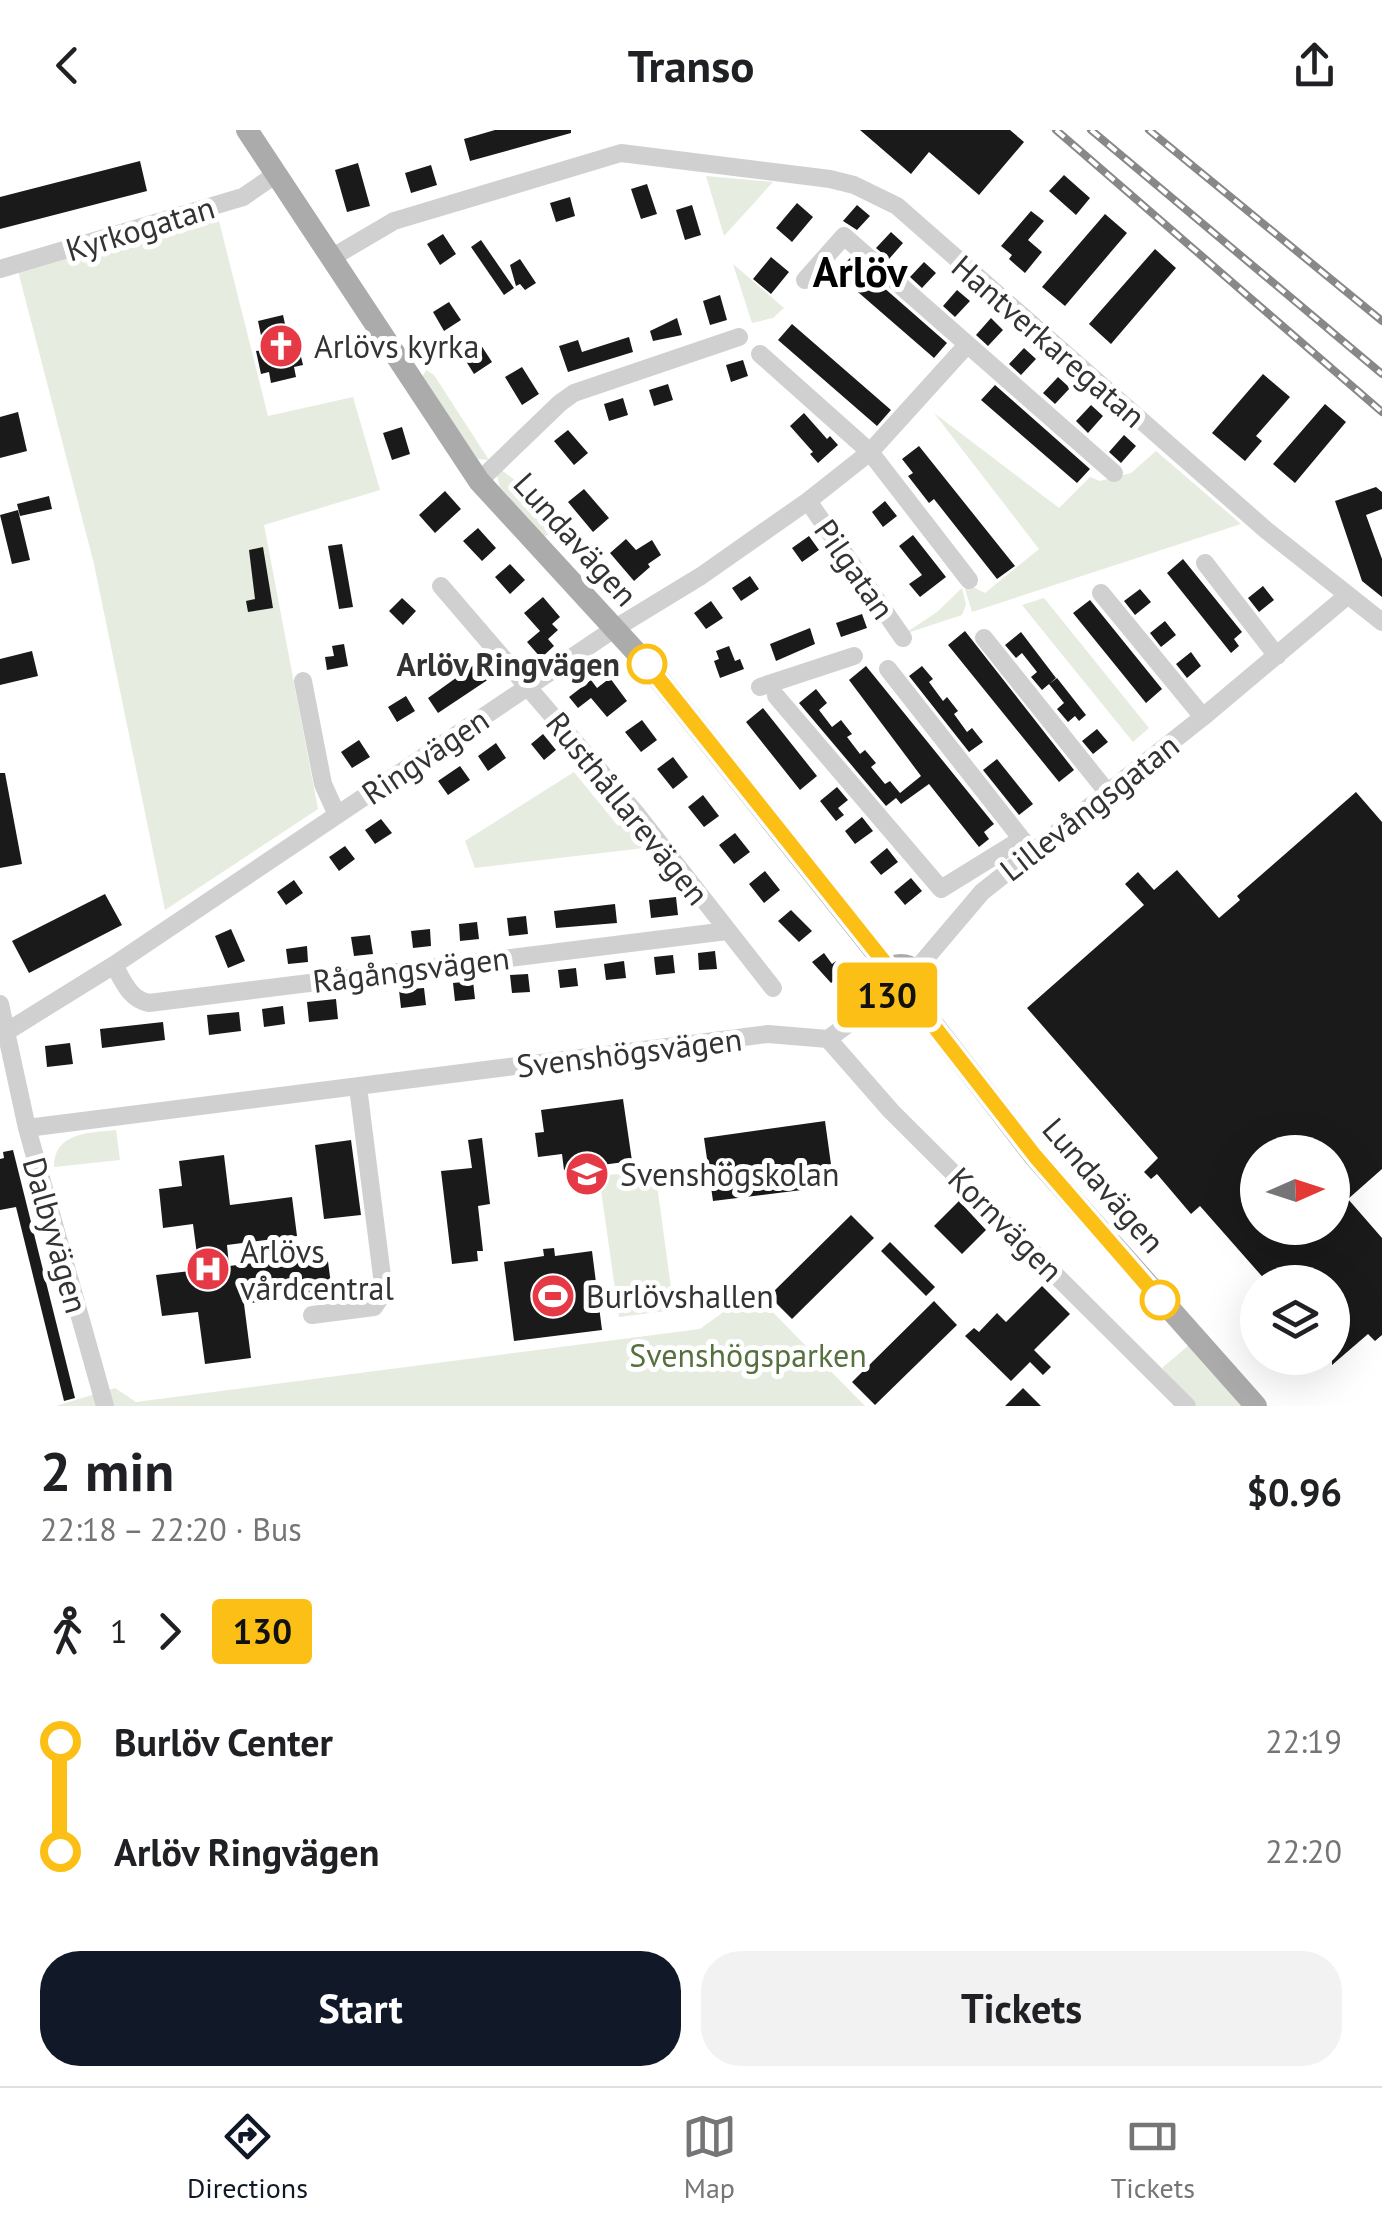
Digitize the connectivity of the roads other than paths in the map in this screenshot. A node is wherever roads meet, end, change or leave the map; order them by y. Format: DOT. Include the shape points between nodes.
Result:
graph roads {
  1 [pos="247,130"];
  2 [pos="275,175"];
  3 [pos="331,258"];
  4 [pos="0,269"];
  5 [pos="806,280"];
  6 [pos="738,338"];
  7 [pos="966,346"];
  8 [pos="760,354"];
  9 [pos="870,452"];
  10 [pos="1114,473"];
  11 [pos="479,481"];
  12 [pos="808,501"];
  13 [pos="1205,563"];
  14 [pos="969,580"];
  15 [pos="440,586"];
  16 [pos="1100,594"];
  17 [pos="1348,594"];
  18 [pos="1382,622"];
  19 [pos="614,629"];
  20 [pos="903,638"];
  21 [pos="984,638"];
  22 [pos="854,656"];
  23 [pos="1277,656"];
  24 [pos="888,669"];
  25 [pos="303,682"];
  26 [pos="528,687"];
  27 [pos="1203,717"];
  28 [pos="1108,793"];
  29 [pos="337,815"];
  30 [pos="1027,845"];
  31 [pos="727,930"];
  32 [pos="114,965"];
  33 [pos="889,968"];
  34 [pos="915,971"];
  35 [pos="773,988"];
  36 [pos="887,995"];
  37 [pos="912,998"];
  38 [pos="2,1021"];
  39 [pos="828,1039"];
  40 [pos="358,1087"];
  41 [pos="26,1128"];
  42 [pos="312,1315"];
  43 [pos="105,1406"];
  44 [pos="1187,1406"];
  45 [pos="1256,1406"];
  1 -- 2 [label="main road, Lundavägen"];
  2 -- 3 [label="main road, Lundavägen"];
  2 -- 4 [label="street, Kyrkogatan" via="243,197"];
  3 -- 11 [label="main road, Lundavägen"];
  3 -- 17 [label="street, Hantverkaregatan" via="394,221 621,152 854,185 897,206"];
  5 -- 7 [label="street" via="844,236"];
  6 -- 11 [label="street" via="574,392"];
  7 -- 9 [label="street, Ringvägen"];
  7 -- 10 [label="street"];
  8 -- 9 [label="street"];
  9 -- 12 [label="street, Ringvägen"];
  9 -- 14 [label="street"];
  11 -- 19 [label="main road, Lundavägen"];
  12 -- 19 [label="street, Ringvägen"];
  12 -- 20 [label="street, Pilgatan"];
  13 -- 23 [label="street"];
  15 -- 26 [label="street, Rusthållarevägen"];
  16 -- 27 [label="street"];
  17 -- 18 [label="street, Hantverkaregatan"];
  17 -- 23 [label="street, Lillevångsgatan"];
  19 -- 26 [label="street, Ringvägen"];
  19 -- 33 [label="main road, Lundavägen"];
  21 -- 28 [label="street"];
  22 -- 30 [label="street" via="768,692 941,888"];
  23 -- 27 [label="street, Lillevångsgatan"];
  24 -- 30 [label="street"];
  25 -- 29 [label="street" via="323,784"];
  26 -- 29 [label="street, Ringvägen"];
  26 -- 31 [label="street, Rusthållarevägen"];
  27 -- 28 [label="street, Lillevångsgatan"];
  28 -- 30 [label="street, Lillevångsgatan"];
  29 -- 32 [label="street, Ringvägen"];
  30 -- 34 [label="street, Lillevångsgatan"];
  31 -- 32 [label="street, Rågångsvägen" via="150,1003 131,994"];
  31 -- 35 [label="street, Rusthållarevägen"];
  32 -- 38 [label="street, Ringvägen"];
  33 -- 34 [label="main road"];
  33 -- 36 [label="main road" via="883,981"];
  34 -- 37 [label="main road" via="919,988"];
  36 -- 37 [label="main road"];
  36 -- 39 [label="street"];
  37 -- 45 [label="main road, Lundavägen" via="1035,1156"];
  38 -- 41 [label="street, Dalbyvägen"];
  39 -- 40 [label="street, Svenshögsvägen" via="768,1034"];
  39 -- 44 [label="street, Kornvägen"];
  40 -- 41 [label="street, Svenshögsvägen"];
  40 -- 42 [label="street" via="384,1292 374,1307"];
  41 -- 43 [label="street, Dalbyvägen"];
}
